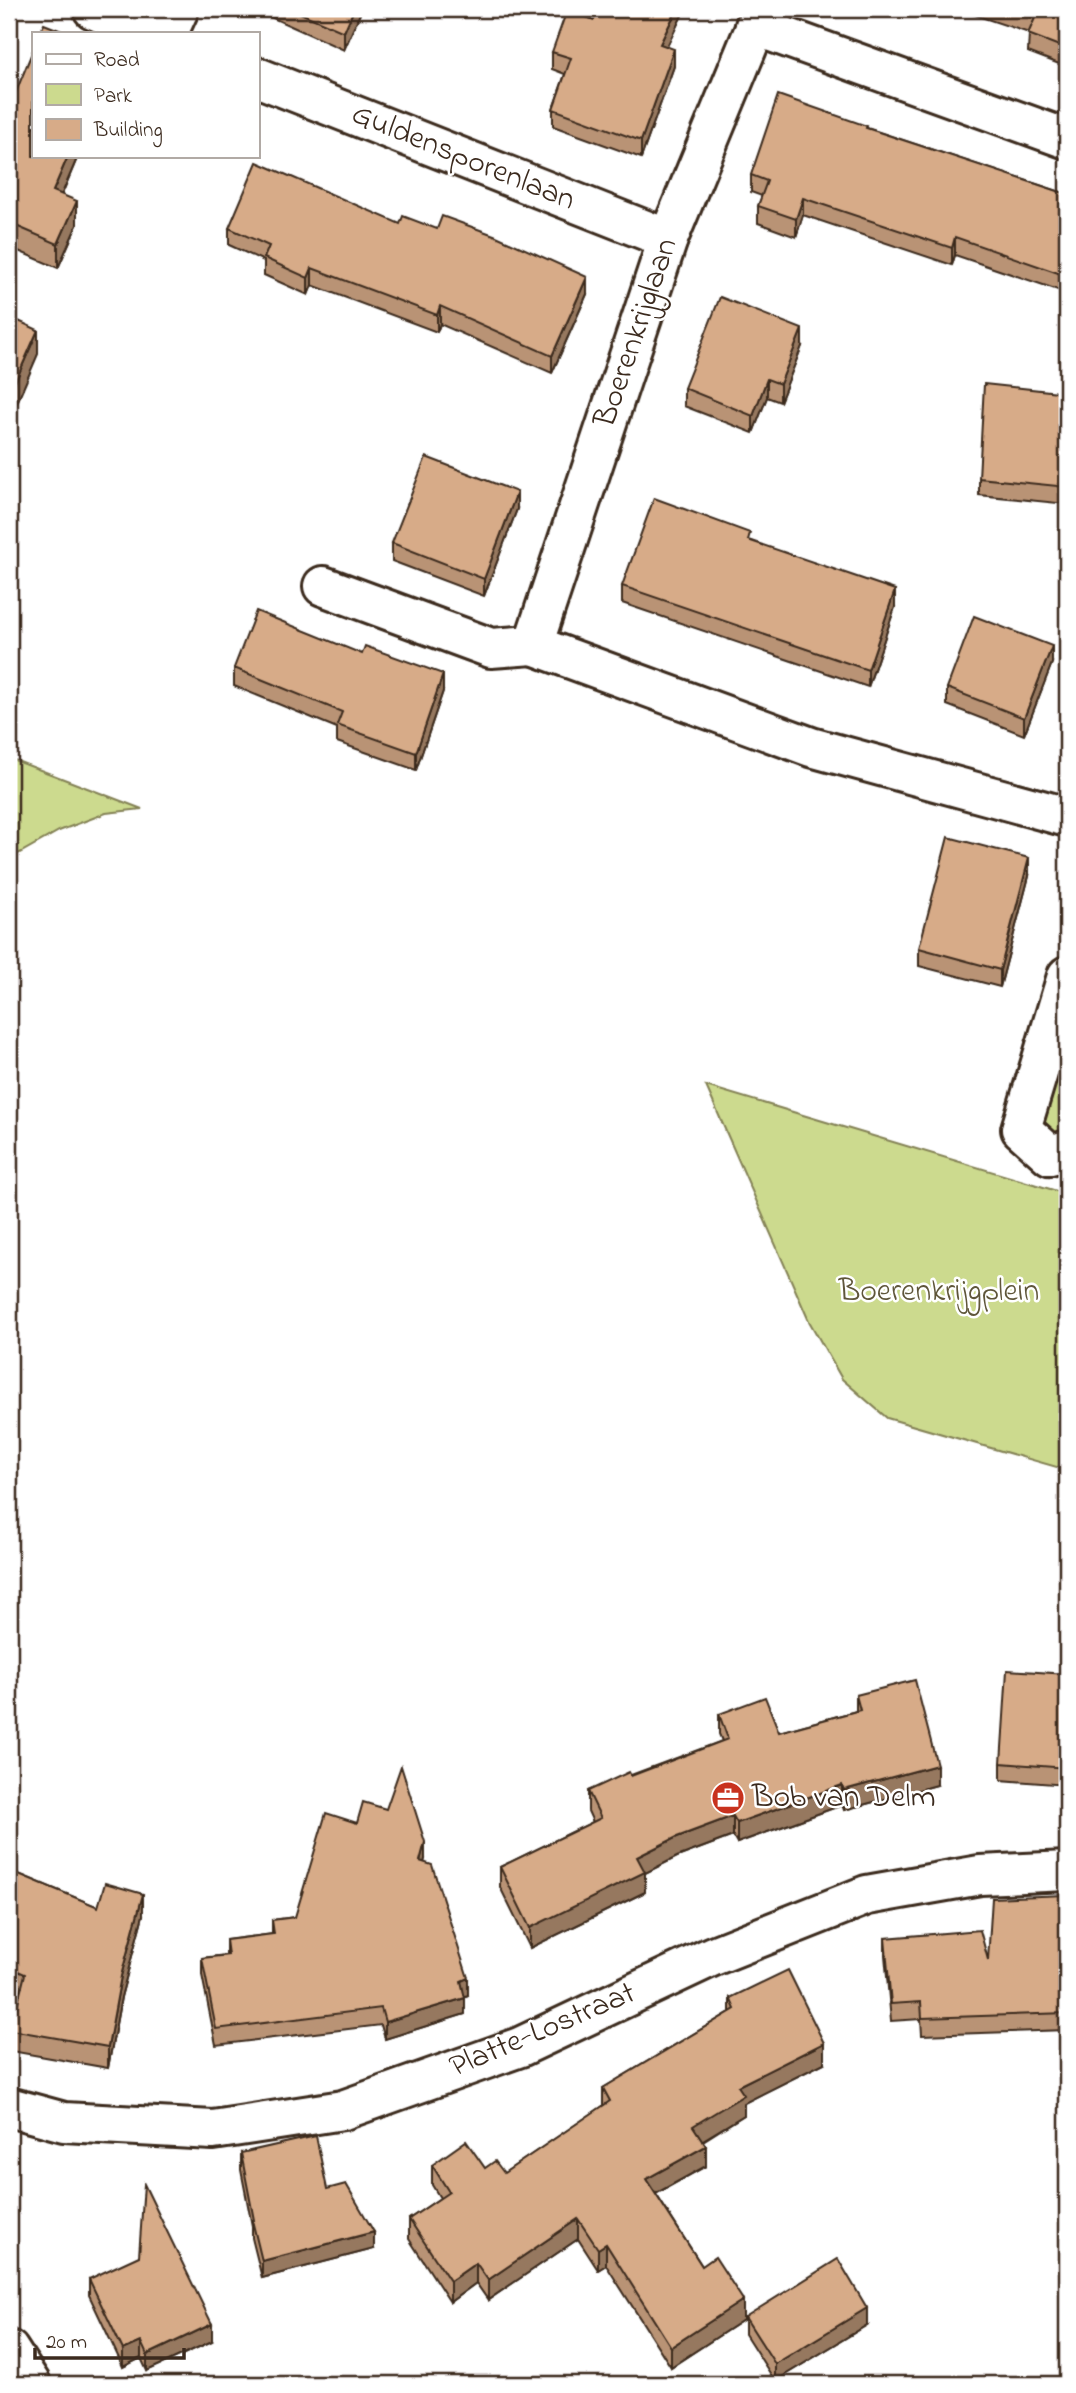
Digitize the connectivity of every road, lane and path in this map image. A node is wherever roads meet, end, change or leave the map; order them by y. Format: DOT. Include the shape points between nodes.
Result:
graph roads {
  1 [pos="93,9"];
  2 [pos="179,9"];
  3 [pos="759,17"];
  4 [pos="146,32"];
  5 [pos="168,32"];
  6 [pos="259,78"];
  7 [pos="1067,139"];
  8 [pos="668,239"];
  9 [pos="323,586"];
  10 [pos="533,645"];
  11 [pos="1067,817"];
  12 [pos="1067,976"];
  13 [pos="1067,1150"];
  14 [pos="1067,1871"];
  15 [pos="9,2107"];
  16 [pos="9,2350"];
  17 [pos="31,2384"];
  1 -- 4 [label="street"];
  2 -- 5 [label="street"];
  3 -- 7 [label="street, Boerenkrijglaan"];
  3 -- 8 [label="street, Boerenkrijglaan"];
  6 -- 8 [label="street, Guldensporenlaan"];
  8 -- 10 [label="street, Boerenkrijglaan"];
  9 -- 10 [label="street" via="491,648"];
  10 -- 11 [label="street" via="811,747"];
  12 -- 13 [label="street" via="1021,1129 1050,1155"];
  14 -- 15 [label="street, Platte-Lostraat" via="980,1875 867,1895 713,1955 520,2047 342,2110 213,2130 64,2122"];
  16 -- 17 [label="street"];
}
